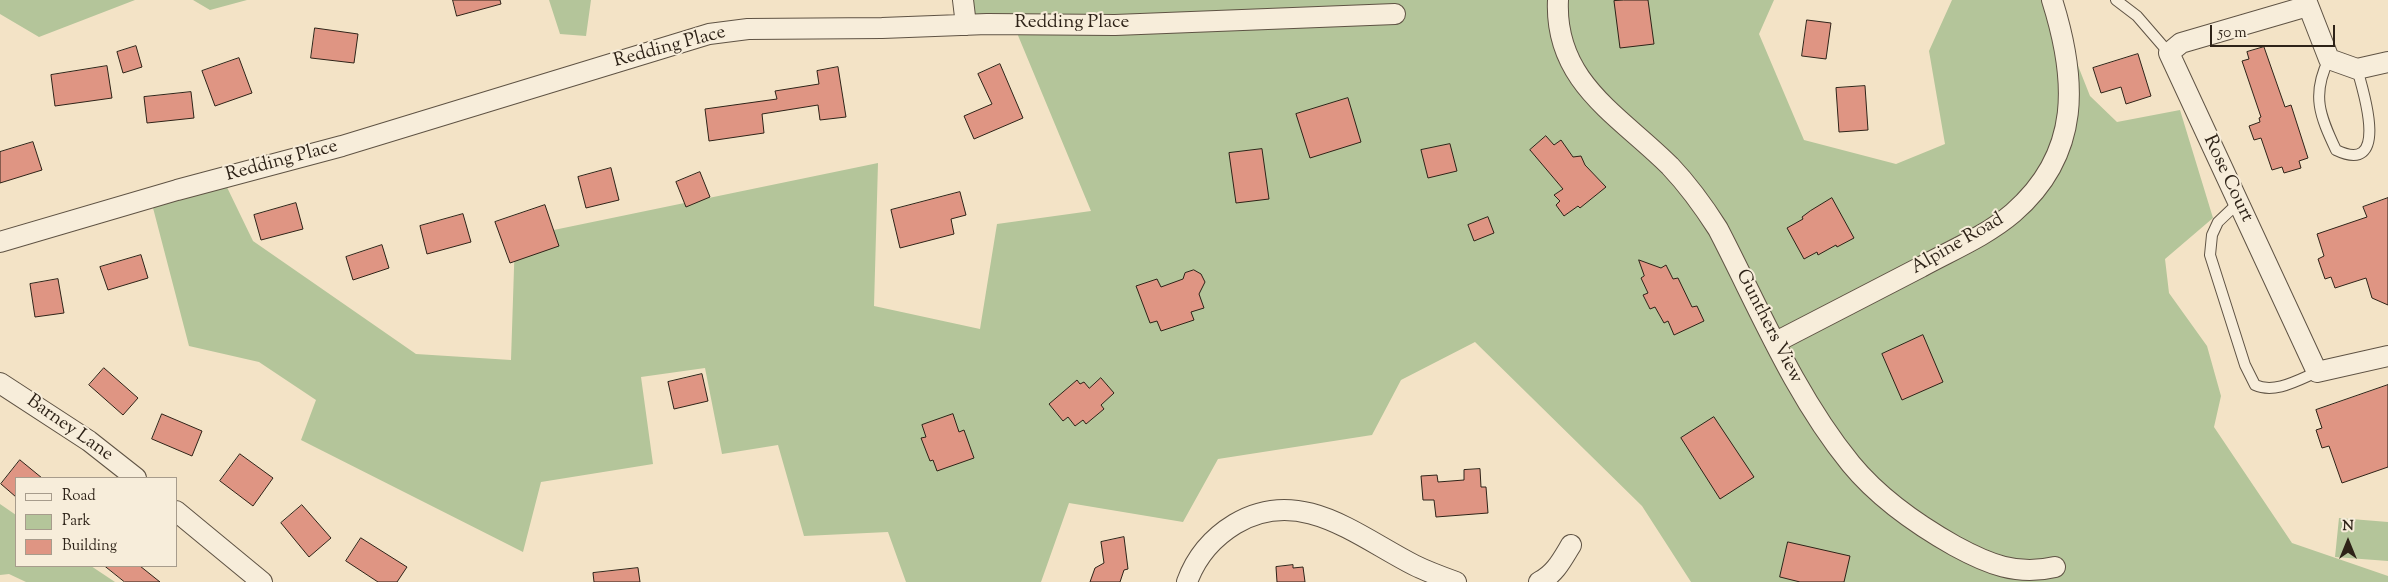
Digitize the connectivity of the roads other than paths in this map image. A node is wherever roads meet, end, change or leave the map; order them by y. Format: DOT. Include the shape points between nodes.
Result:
graph roads {
  1 [pos="963,0"];
  2 [pos="1558,0"];
  3 [pos="2052,0"];
  4 [pos="2116,0"];
  5 [pos="2307,3"];
  6 [pos="1395,14"];
  7 [pos="966,25"];
  8 [pos="2169,53"];
  9 [pos="2329,59"];
  10 [pos="2388,62"];
  11 [pos="2357,69"];
  12 [pos="2238,203"];
  13 [pos="0,242"];
  14 [pos="1776,342"];
  15 [pos="2388,356"];
  16 [pos="2317,372"];
  17 [pos="0,382"];
  18 [pos="135,477"];
  19 [pos="178,513"];
  20 [pos="1571,546"];
  21 [pos="2056,567"];
  22 [pos="262,582"];
  23 [pos="1188,582"];
  24 [pos="1456,582"];
  25 [pos="1540,582"];
  1 -- 7 [label="street"];
  2 -- 14 [label="street, Gunthers View" via="1561,39 1572,67 1604,107 1671,167 1704,207"];
  3 -- 14 [label="street, Alpine Road" via="2067,53 2070,103 2060,145 2027,199 1979,237"];
  4 -- 8 [label="lane" via="2137,16"];
  5 -- 8 [label="street" via="2181,43"];
  5 -- 9 [label="street"];
  6 -- 7 [label="street, Redding Place" via="1114,25"];
  7 -- 13 [label="street, Redding Place" via="748,29 709,34 342,146"];
  8 -- 12 [label="street, Rose Court"];
  9 -- 11 [label="street"];
  9 -- 11 [label="lane" via="2320,76 2318,96 2324,124 2336,150 2352,156 2365,154 2373,148 2377,134"];
  10 -- 11 [label="street"];
  12 -- 16 [label="street, Rose Court"];
  12 -- 16 [label="lane" via="2218,222 2212,235 2210,255 2245,365 2255,385 2264,389 2286,385"];
  14 -- 21 [label="street, Gunthers View" via="1824,427 1851,465 1885,499 1924,529 1971,554 2012,570 2037,571"];
  15 -- 16 [label="street"];
  17 -- 18 [label="street, Barney Lane" via="90,441"];
  19 -- 22 [label="street"];
  20 -- 25 [label="street" via="1557,568"];
  23 -- 24 [label="street" via="1198,558 1217,536 1245,518 1282,510 1322,516 1414,565"];
}
